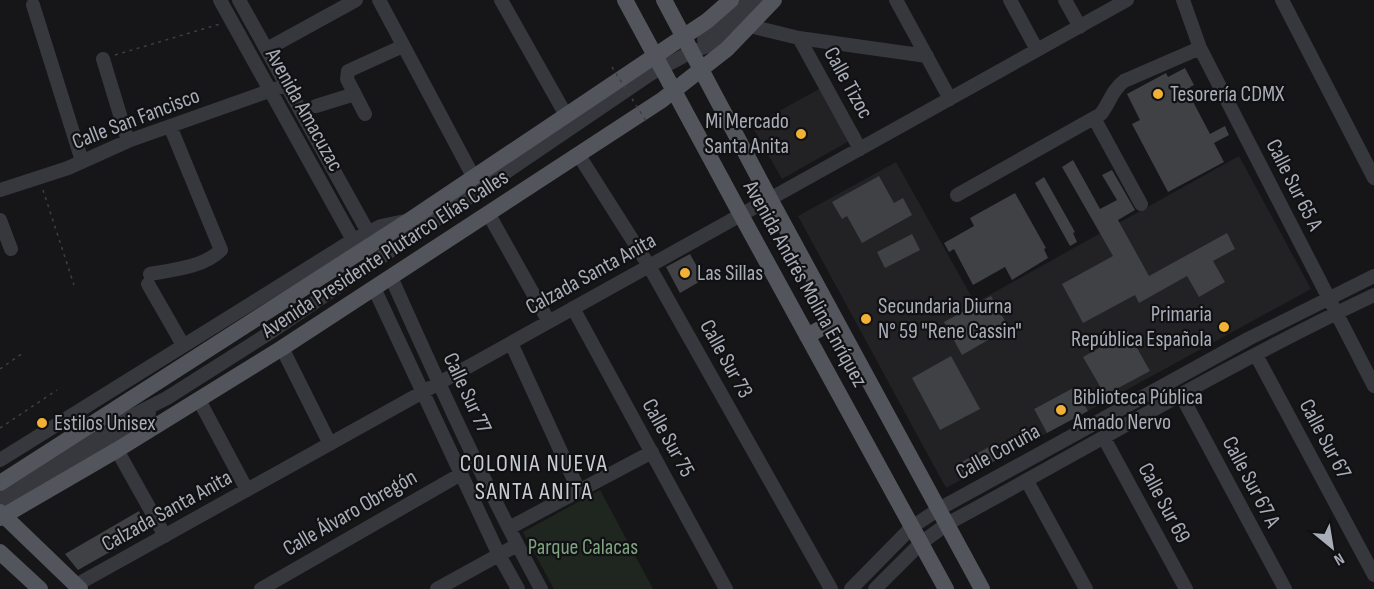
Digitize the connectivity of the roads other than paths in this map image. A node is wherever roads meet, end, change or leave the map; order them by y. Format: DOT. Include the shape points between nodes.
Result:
graph roads {
  1 [pos="220,0"];
  2 [pos="239,0"];
  3 [pos="356,0"];
  4 [pos="379,0"];
  5 [pos="501,0"];
  6 [pos="626,0"];
  7 [pos="664,0"];
  8 [pos="731,0"];
  9 [pos="742,0"];
  10 [pos="756,0"];
  11 [pos="774,0"];
  12 [pos="896,0"];
  13 [pos="1010,0"];
  14 [pos="1065,0"];
  15 [pos="1183,0"];
  16 [pos="1282,0"];
  17 [pos="1121,1"];
  18 [pos="33,5"];
  19 [pos="750,26"];
  20 [pos="1080,27"];
  21 [pos="799,38"];
  22 [pos="687,45"];
  23 [pos="404,46"];
  24 [pos="1200,48"];
  25 [pos="267,49"];
  26 [pos="1037,50"];
  27 [pos="927,56"];
  28 [pos="103,59"];
  29 [pos="659,62"];
  30 [pos="701,70"];
  31 [pos="286,85"];
  32 [pos="674,90"];
  33 [pos="269,91"];
  34 [pos="355,94"];
  35 [pos="950,99"];
  36 [pos="316,106"];
  37 [pos="365,114"];
  38 [pos="567,117"];
  39 [pos="1094,118"];
  40 [pos="170,126"];
  41 [pos="128,141"];
  42 [pos="860,148"];
  43 [pos="578,154"];
  44 [pos="82,161"];
  45 [pos="474,178"];
  46 [pos="1374,178"];
  47 [pos="0,190"];
  48 [pos="957,195"];
  49 [pos="770,199"];
  50 [pos="1141,204"];
  51 [pos="488,213"];
  52 [pos="741,215"];
  53 [pos="0,220"];
  54 [pos="411,220"];
  55 [pos="368,232"];
  56 [pos="352,240"];
  57 [pos="11,249"];
  58 [pos="649,266"];
  59 [pos="1374,276"];
  60 [pos="391,277"];
  61 [pos="374,288"];
  62 [pos="1374,295"];
  63 [pos="1329,298"];
  64 [pos="573,308"];
  65 [pos="1336,313"];
  66 [pos="836,320"];
  67 [pos="549,322"];
  68 [pos="807,336"];
  69 [pos="511,343"];
  70 [pos="183,345"];
  71 [pos="282,348"];
  72 [pos="1256,355"];
  73 [pos="438,382"];
  74 [pos="1374,386"];
  75 [pos="423,392"];
  76 [pos="1181,395"];
  77 [pos="199,400"];
  78 [pos="1104,438"];
  79 [pos="330,444"];
  80 [pos="117,450"];
  81 [pos="652,452"];
  82 [pos="0,460"];
  83 [pos="461,474"];
  84 [pos="1027,481"];
  85 [pos="0,483"];
  86 [pos="247,490"];
  87 [pos="579,491"];
  88 [pos="939,509"];
  89 [pos="1,510"];
  90 [pos="947,524"];
  91 [pos="912,527"];
  92 [pos="509,528"];
  93 [pos="165,536"];
  94 [pos="921,543"];
  95 [pos="517,545"];
  96 [pos="0,552"];
  97 [pos="499,555"];
  98 [pos="1374,575"];
  99 [pos="78,587"];
  100 [pos="40,589"];
  101 [pos="261,589"];
  102 [pos="437,589"];
  103 [pos="518,589"];
  104 [pos="541,589"];
  105 [pos="726,589"];
  106 [pos="831,589"];
  107 [pos="851,589"];
  108 [pos="875,589"];
  109 [pos="946,589"];
  110 [pos="982,589"];
  111 [pos="1086,589"];
  112 [pos="1186,589"];
  113 [pos="1285,589"];
  1 -- 33 [label="street, Avenida Amacuzac"];
  2 -- 25 [label="street, Avenida Amacuzac"];
  3 -- 25 [label="street"];
  4 -- 23 [label="street"];
  5 -- 38 [label="street"];
  6 -- 29 [label="main road, Avenida Andrés Molina Enríquez"];
  7 -- 22 [label="main road, Avenida Andrés Molina Enríquez"];
  8 -- 22 [label="main road, Avenida Presidente Plutarco Elías Calles"];
  9 -- 22 [label="street" via="724,22"];
  10 -- 22 [label="street" via="733,29 711,45"];
  11 -- 19 [label="main road, Avenida Presidente Plutarco Elías Calles"];
  12 -- 27 [label="street"];
  13 -- 26 [label="street"];
  14 -- 20 [label="street"];
  15 -- 24 [label="street, Calle Sur 65 A"];
  16 -- 46 [label="street"];
  17 -- 20 [label="street, Calzada Santa Anita"];
  18 -- 44 [label="street"];
  19 -- 21 [label="street"];
  19 -- 30 [label="main road, Avenida Presidente Plutarco Elías Calles"];
  20 -- 26 [label="street, Calzada Santa Anita"];
  21 -- 27 [label="street"];
  21 -- 42 [label="street, Calle Tizoc"];
  22 -- 29 [label="main road, Avenida Presidente Plutarco Elías Calles"];
  22 -- 30 [label="main road, Avenida Andrés Molina Enríquez"];
  23 -- 34 [label="street" via="348,71 347,79"];
  23 -- 45 [label="street"];
  24 -- 39 [label="street" via="1124,81 1114,88 1107,107"];
  24 -- 63 [label="street, Calle Sur 65 A"];
  25 -- 31 [label="street, Avenida Amacuzac"];
  26 -- 35 [label="street, Calzada Santa Anita"];
  27 -- 35 [label="street"];
  28 -- 41 [label="street"];
  29 -- 32 [label="main road, Avenida Andrés Molina Enríquez"];
  29 -- 38 [label="main road, Avenida Presidente Plutarco Elías Calles"];
  29 -- 89 [label="street" via="274,330 166,398 128,431"];
  30 -- 32 [label="main road, Avenida Presidente Plutarco Elías Calles"];
  30 -- 49 [label="main road, Avenida Andrés Molina Enríquez"];
  31 -- 33 [label="street, Calle San Fancisco"];
  31 -- 55 [label="street, Avenida Amacuzac"];
  32 -- 43 [label="main road, Avenida Presidente Plutarco Elías Calles"];
  32 -- 52 [label="main road, Avenida Andrés Molina Enríquez"];
  33 -- 40 [label="street, Calle San Fancisco"];
  33 -- 56 [label="street, Avenida Amacuzac"];
  34 -- 36 [label="street"];
  34 -- 37 [label="street"];
  35 -- 42 [label="street, Calzada Santa Anita"];
  38 -- 45 [label="main road, Avenida Presidente Plutarco Elías Calles"];
  39 -- 48 [label="street"];
  39 -- 50 [label="street"];
  40 -- 41 [label="street, Calle San Fancisco"];
  40 -- 70 [label="street" via="221,250 190,266 149,279"];
  41 -- 44 [label="street, Calle San Fancisco"];
  42 -- 49 [label="street, Calzada Santa Anita"];
  43 -- 51 [label="main road, Avenida Presidente Plutarco Elías Calles"];
  43 -- 58 [label="street, Calle Sur 73"];
  44 -- 47 [label="street, Calle San Fancisco"];
  45 -- 54 [label="main road, Avenida Presidente Plutarco Elías Calles"];
  49 -- 52 [label="street, Calzada Santa Anita"];
  49 -- 66 [label="main road, Avenida Andrés Molina Enríquez"];
  51 -- 60 [label="main road, Avenida Presidente Plutarco Elías Calles"];
  51 -- 67 [label="street"];
  52 -- 58 [label="street, Calzada Santa Anita"];
  52 -- 68 [label="main road, Avenida Andrés Molina Enríquez"];
  53 -- 57 [label="street"];
  54 -- 55 [label="street, Avenida Presidente Plutarco Elías Calles"];
  54 -- 85 [label="main road, Avenida Presidente Plutarco Elías Calles"];
  55 -- 56 [label="street, Avenida Presidente Plutarco Elías Calles"];
  56 -- 70 [label="street, Avenida Presidente Plutarco Elías Calles"];
  58 -- 64 [label="street, Calzada Santa Anita"];
  58 -- 106 [label="street, Calle Sur 73"];
  59 -- 63 [label="street, Calle Coruña"];
  60 -- 61 [label="main road, Avenida Presidente Plutarco Elías Calles"];
  60 -- 73 [label="street, Calle Sur 77"];
  61 -- 71 [label="main road, Avenida Presidente Plutarco Elías Calles"];
  61 -- 75 [label="street, Calle Sur 77"];
  62 -- 65 [label="street, Calle Coruña"];
  63 -- 65 [label="street, Calle Sur 65 A"];
  63 -- 88 [label="street, Calle Coruña"];
  64 -- 67 [label="street, Calzada Santa Anita"];
  64 -- 81 [label="street, Calle Sur 75"];
  65 -- 72 [label="street, Calle Coruña"];
  65 -- 74 [label="street, Calle Sur 65 A"];
  66 -- 68 [label="main road"];
  66 -- 88 [label="main road, Avenida Andrés Molina Enríquez"];
  67 -- 69 [label="street, Calzada Santa Anita"];
  68 -- 91 [label="main road, Avenida Andrés Molina Enríquez"];
  69 -- 73 [label="street, Calzada Santa Anita"];
  69 -- 87 [label="street"];
  70 -- 82 [label="street, Avenida Presidente Plutarco Elías Calles"];
  71 -- 77 [label="main road, Avenida Presidente Plutarco Elías Calles"];
  71 -- 79 [label="street"];
  72 -- 76 [label="street, Calle Coruña"];
  72 -- 98 [label="street, Calle Sur 67"];
  73 -- 75 [label="street, Calzada Santa Anita"];
  73 -- 92 [label="street, Calle Sur 77"];
  75 -- 79 [label="street, Calzada Santa Anita"];
  75 -- 83 [label="street, Calle Sur 77"];
  76 -- 78 [label="street, Calle Coruña"];
  76 -- 113 [label="street, Calle Sur 67 A"];
  77 -- 80 [label="main road, Avenida Presidente Plutarco Elías Calles"];
  77 -- 86 [label="street"];
  78 -- 84 [label="street, Calle Coruña"];
  78 -- 112 [label="street, Calle Sur 69"];
  79 -- 86 [label="street, Calzada Santa Anita"];
  80 -- 89 [label="main road, Avenida Presidente Plutarco Elías Calles"];
  80 -- 93 [label="street"];
  81 -- 87 [label="street"];
  81 -- 105 [label="street, Calle Sur 75"];
  83 -- 97 [label="street, Calle Sur 77"];
  83 -- 101 [label="street, Calle Álvaro Obregón"];
  84 -- 90 [label="street, Calle Coruña"];
  84 -- 111 [label="street"];
  86 -- 93 [label="street, Calzada Santa Anita"];
  87 -- 92 [label="street"];
  88 -- 90 [label="main road, Avenida Andrés Molina Enríquez"];
  88 -- 91 [label="street, Calle Coruña"];
  89 -- 99 [label="main road"];
  90 -- 94 [label="street, Calle Coruña"];
  90 -- 110 [label="main road, Avenida Andrés Molina Enríquez"];
  91 -- 94 [label="main road, Avenida Andrés Molina Enríquez"];
  91 -- 107 [label="street, Calle Coruña"];
  92 -- 95 [label="street, Calle Sur 77"];
  93 -- 99 [label="street, Calzada Santa Anita"];
  94 -- 108 [label="street, Calle Coruña"];
  94 -- 109 [label="main road, Avenida Andrés Molina Enríquez"];
  95 -- 97 [label="street"];
  95 -- 104 [label="street, Calle Sur 77"];
  96 -- 100 [label="main road"];
  97 -- 102 [label="street"];
  97 -- 103 [label="street, Calle Sur 77"];
}
